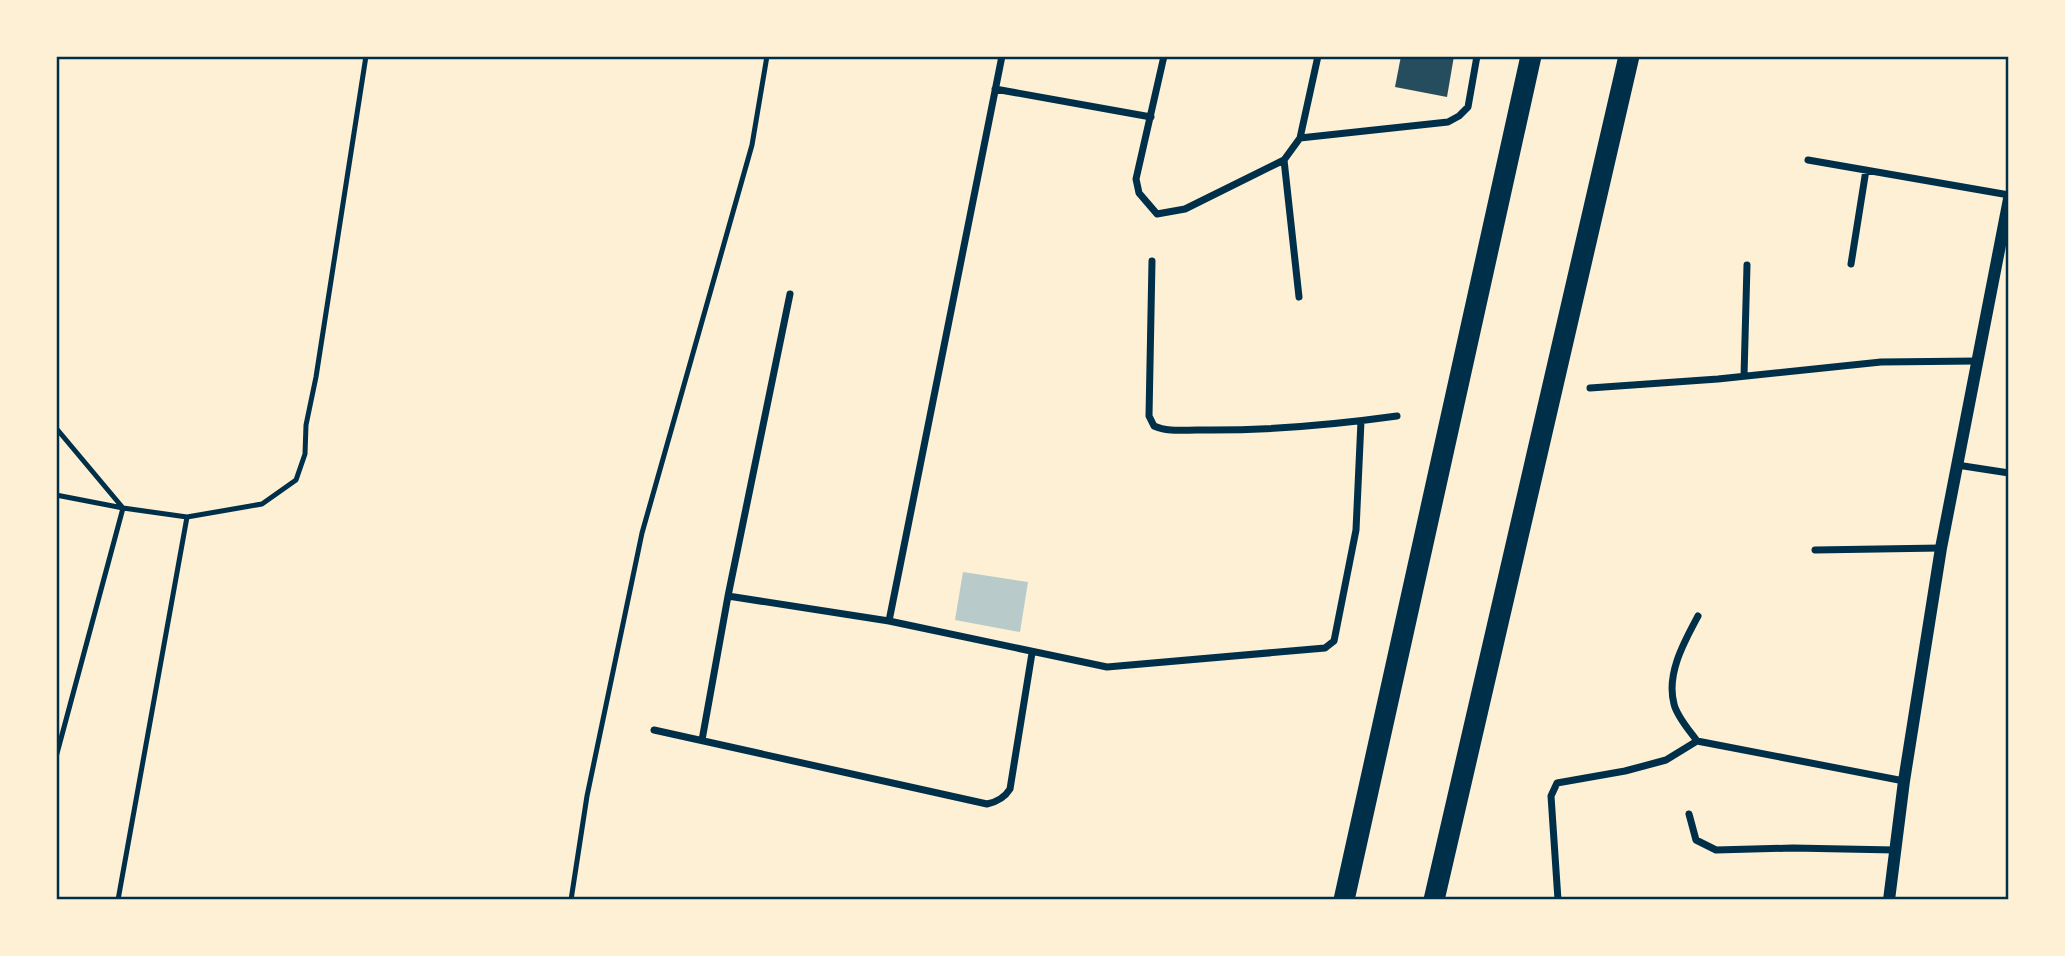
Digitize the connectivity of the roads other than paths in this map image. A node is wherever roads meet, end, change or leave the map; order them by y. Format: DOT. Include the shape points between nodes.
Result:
graph roads {
  1 [pos="366,56"];
  2 [pos="767,56"];
  3 [pos="1002,56"];
  4 [pos="1164,56"];
  5 [pos="1318,56"];
  6 [pos="1477,56"];
  7 [pos="1531,56"];
  8 [pos="1629,56"];
  9 [pos="995,89"];
  10 [pos="1151,117"];
  11 [pos="1300,138"];
  12 [pos="1283,160"];
  13 [pos="1808,160"];
  14 [pos="1866,170"];
  15 [pos="2009,197"];
  16 [pos="1152,261"];
  17 [pos="1851,264"];
  18 [pos="1747,265"];
  19 [pos="790,294"];
  20 [pos="1299,297"];
  21 [pos="1977,361"];
  22 [pos="1744,376"];
  23 [pos="1590,388"];
  24 [pos="1397,416"];
  25 [pos="1361,421"];
  26 [pos="56,428"];
  27 [pos="1957,465"];
  28 [pos="2009,473"];
  29 [pos="56,495"];
  30 [pos="123,508"];
  31 [pos="187,517"];
  32 [pos="1941,548"];
  33 [pos="1815,550"];
  34 [pos="728,596"];
  35 [pos="1698,616"];
  36 [pos="889,621"];
  37 [pos="1032,653"];
  38 [pos="654,730"];
  39 [pos="702,740"];
  40 [pos="1697,741"];
  41 [pos="56,757"];
  42 [pos="1904,781"];
  43 [pos="1689,814"];
  44 [pos="1895,850"];
  45 [pos="118,900"];
  46 [pos="571,900"];
  47 [pos="1344,900"];
  48 [pos="1434,900"];
  49 [pos="1558,900"];
  50 [pos="1888,900"];
  1 -- 31 [label="lane" via="305,454 296,480 262,504"];
  2 -- 46 [label="lane" via="752,145 642,533 587,796"];
  3 -- 9 [label="street"];
  4 -- 10 [label="street"];
  5 -- 11 [label="street"];
  6 -- 11 [label="street" via="1468,107 1448,122"];
  7 -- 47 [label="highway"];
  8 -- 48 [label="highway"];
  9 -- 10 [label="street"];
  9 -- 36 [label="street"];
  10 -- 12 [label="street" via="1136,179 1139,193 1157,214 1185,209"];
  11 -- 12 [label="street"];
  12 -- 20 [label="street"];
  13 -- 14 [label="street"];
  14 -- 15 [label="street"];
  14 -- 17 [label="street"];
  15 -- 21 [label="street"];
  16 -- 25 [label="street" via="1149,416 1154,426 1223,430"];
  18 -- 22 [label="street"];
  19 -- 34 [label="street"];
  21 -- 22 [label="street" via="1881,362"];
  21 -- 27 [label="street"];
  22 -- 23 [label="street"];
  24 -- 25 [label="street"];
  25 -- 37 [label="street" via="1356,530 1330,645 1107,667"];
  26 -- 30 [label="lane"];
  27 -- 28 [label="street"];
  27 -- 32 [label="street"];
  29 -- 30 [label="lane"];
  30 -- 31 [label="lane"];
  30 -- 41 [label="lane"];
  31 -- 45 [label="lane"];
  32 -- 33 [label="street"];
  32 -- 42 [label="street"];
  34 -- 36 [label="street"];
  34 -- 39 [label="street"];
  35 -- 40 [label="street" via="1672,675 1674,705"];
  36 -- 37 [label="street"];
  37 -- 39 [label="street" via="1010,789 994,803"];
  38 -- 39 [label="street"];
  40 -- 42 [label="street"];
  40 -- 49 [label="street" via="1666,760 1557,783 1550,796"];
  42 -- 44 [label="street"];
  43 -- 44 [label="street" via="1696,840 1716,850"];
  44 -- 50 [label="street"];
}
